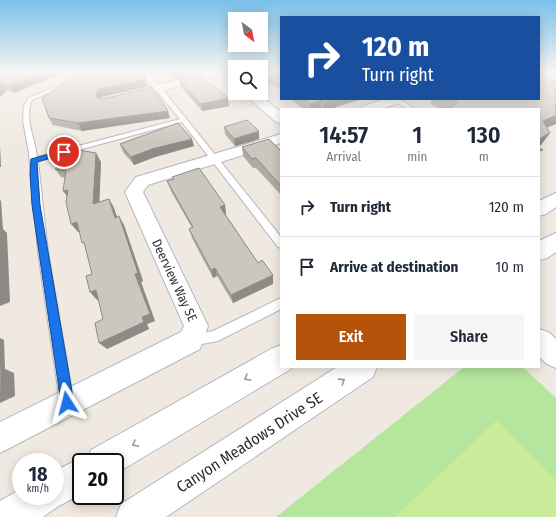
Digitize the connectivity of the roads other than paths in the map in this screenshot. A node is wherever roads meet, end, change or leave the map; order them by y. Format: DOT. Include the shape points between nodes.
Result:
graph roads {
  1 [pos="37,96"];
  2 [pos="124,96"];
  3 [pos="165,96"];
  4 [pos="113,99"];
  5 [pos="258,100"];
  6 [pos="394,100"];
  7 [pos="398,100"];
  8 [pos="373,108"];
  9 [pos="410,108"];
  10 [pos="280,118"];
  11 [pos="183,120"];
  12 [pos="280,138"];
  13 [pos="214,159"];
  14 [pos="34,160"];
  15 [pos="556,199"];
  16 [pos="540,207"];
  17 [pos="556,241"];
  18 [pos="280,243"];
  19 [pos="540,251"];
  20 [pos="280,304"];
  21 [pos="191,340"];
  22 [pos="280,360"];
  23 [pos="361,368"];
  24 [pos="67,403"];
  25 [pos="0,438"];
  26 [pos="119,453"];
  27 [pos="29,505"];
  28 [pos="8,517"];
  29 [pos="134,517"];
  1 -- 14 [label="lane" via="30,99 25,110"];
  2 -- 4 [label="street"];
  3 -- 11 [label="lane"];
  5 -- 10 [label="street"];
  6 -- 8 [label="street"];
  7 -- 9 [label="lane"];
  11 -- 13 [label="lane"];
  11 -- 14 [label="lane"];
  12 -- 13 [label="street, Deerview Way SE"];
  13 -- 18 [label="lane"];
  13 -- 21 [label="street, Deerview Way SE" via="142,181 134,192 196,326"];
  14 -- 24 [label="lane" via="36,205"];
  15 -- 16 [label="street"];
  17 -- 19 [label="street"];
  20 -- 21 [label="lane" via="214,337"];
  21 -- 24 [label="street, Deerview Way SE"];
  22 -- 26 [label="street, one-way"];
  29 -- 23 [label="street, Canyon Meadows Drive SE, one-way"];
  24 -- 25 [label="street, Deerview Way SE"];
  27 -- 28 [label="street"];
}
